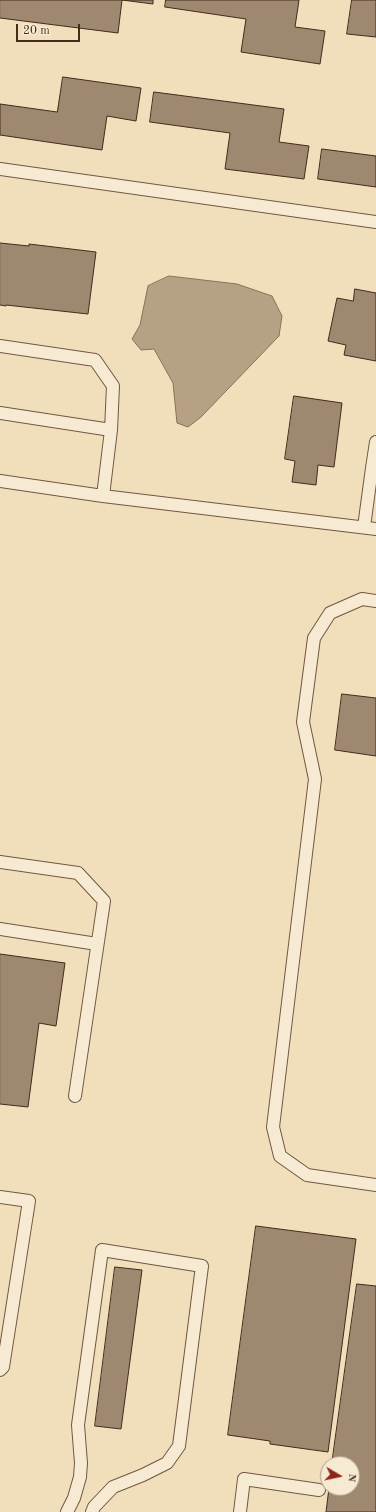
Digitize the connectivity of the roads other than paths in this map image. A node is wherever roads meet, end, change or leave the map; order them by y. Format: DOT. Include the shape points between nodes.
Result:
graph roads {
  1 [pos="0,169"];
  2 [pos="376,222"];
  3 [pos="0,346"];
  4 [pos="0,413"];
  5 [pos="111,430"];
  6 [pos="376,442"];
  7 [pos="374,468"];
  8 [pos="0,481"];
  9 [pos="103,496"];
  10 [pos="370,528"];
  11 [pos="376,601"];
  12 [pos="0,862"];
  13 [pos="0,929"];
  14 [pos="97,944"];
  15 [pos="75,1096"];
  16 [pos="376,1185"];
  17 [pos="0,1197"];
  18 [pos="0,1370"];
  19 [pos="319,1490"];
  20 [pos="74,1498"];
  21 [pos="93,1510"];
  22 [pos="67,1512"];
  23 [pos="240,1512"];
  1 -- 2 [label="lane"];
  3 -- 5 [label="lane" via="95,360 113,386"];
  4 -- 5 [label="lane"];
  5 -- 9 [label="lane"];
  6 -- 7 [label="lane"];
  7 -- 10 [label="lane"];
  8 -- 9 [label="lane"];
  9 -- 10 [label="lane"];
  11 -- 16 [label="lane" via="362,599 330,613 314,638 303,722 315,779 273,1127 280,1156 307,1175"];
  12 -- 14 [label="lane" via="78,873 104,901"];
  13 -- 14 [label="lane"];
  14 -- 15 [label="lane"];
  17 -- 18 [label="lane" via="30,1201 3,1367"];
  19 -- 23 [label="lane" via="244,1479"];
  20 -- 21 [label="lane"];
  20 -- 21 [label="lane" via="81,1463 78,1425 102,1250 202,1266 179,1446 167,1463 113,1487"];
  20 -- 22 [label="lane"];
}
